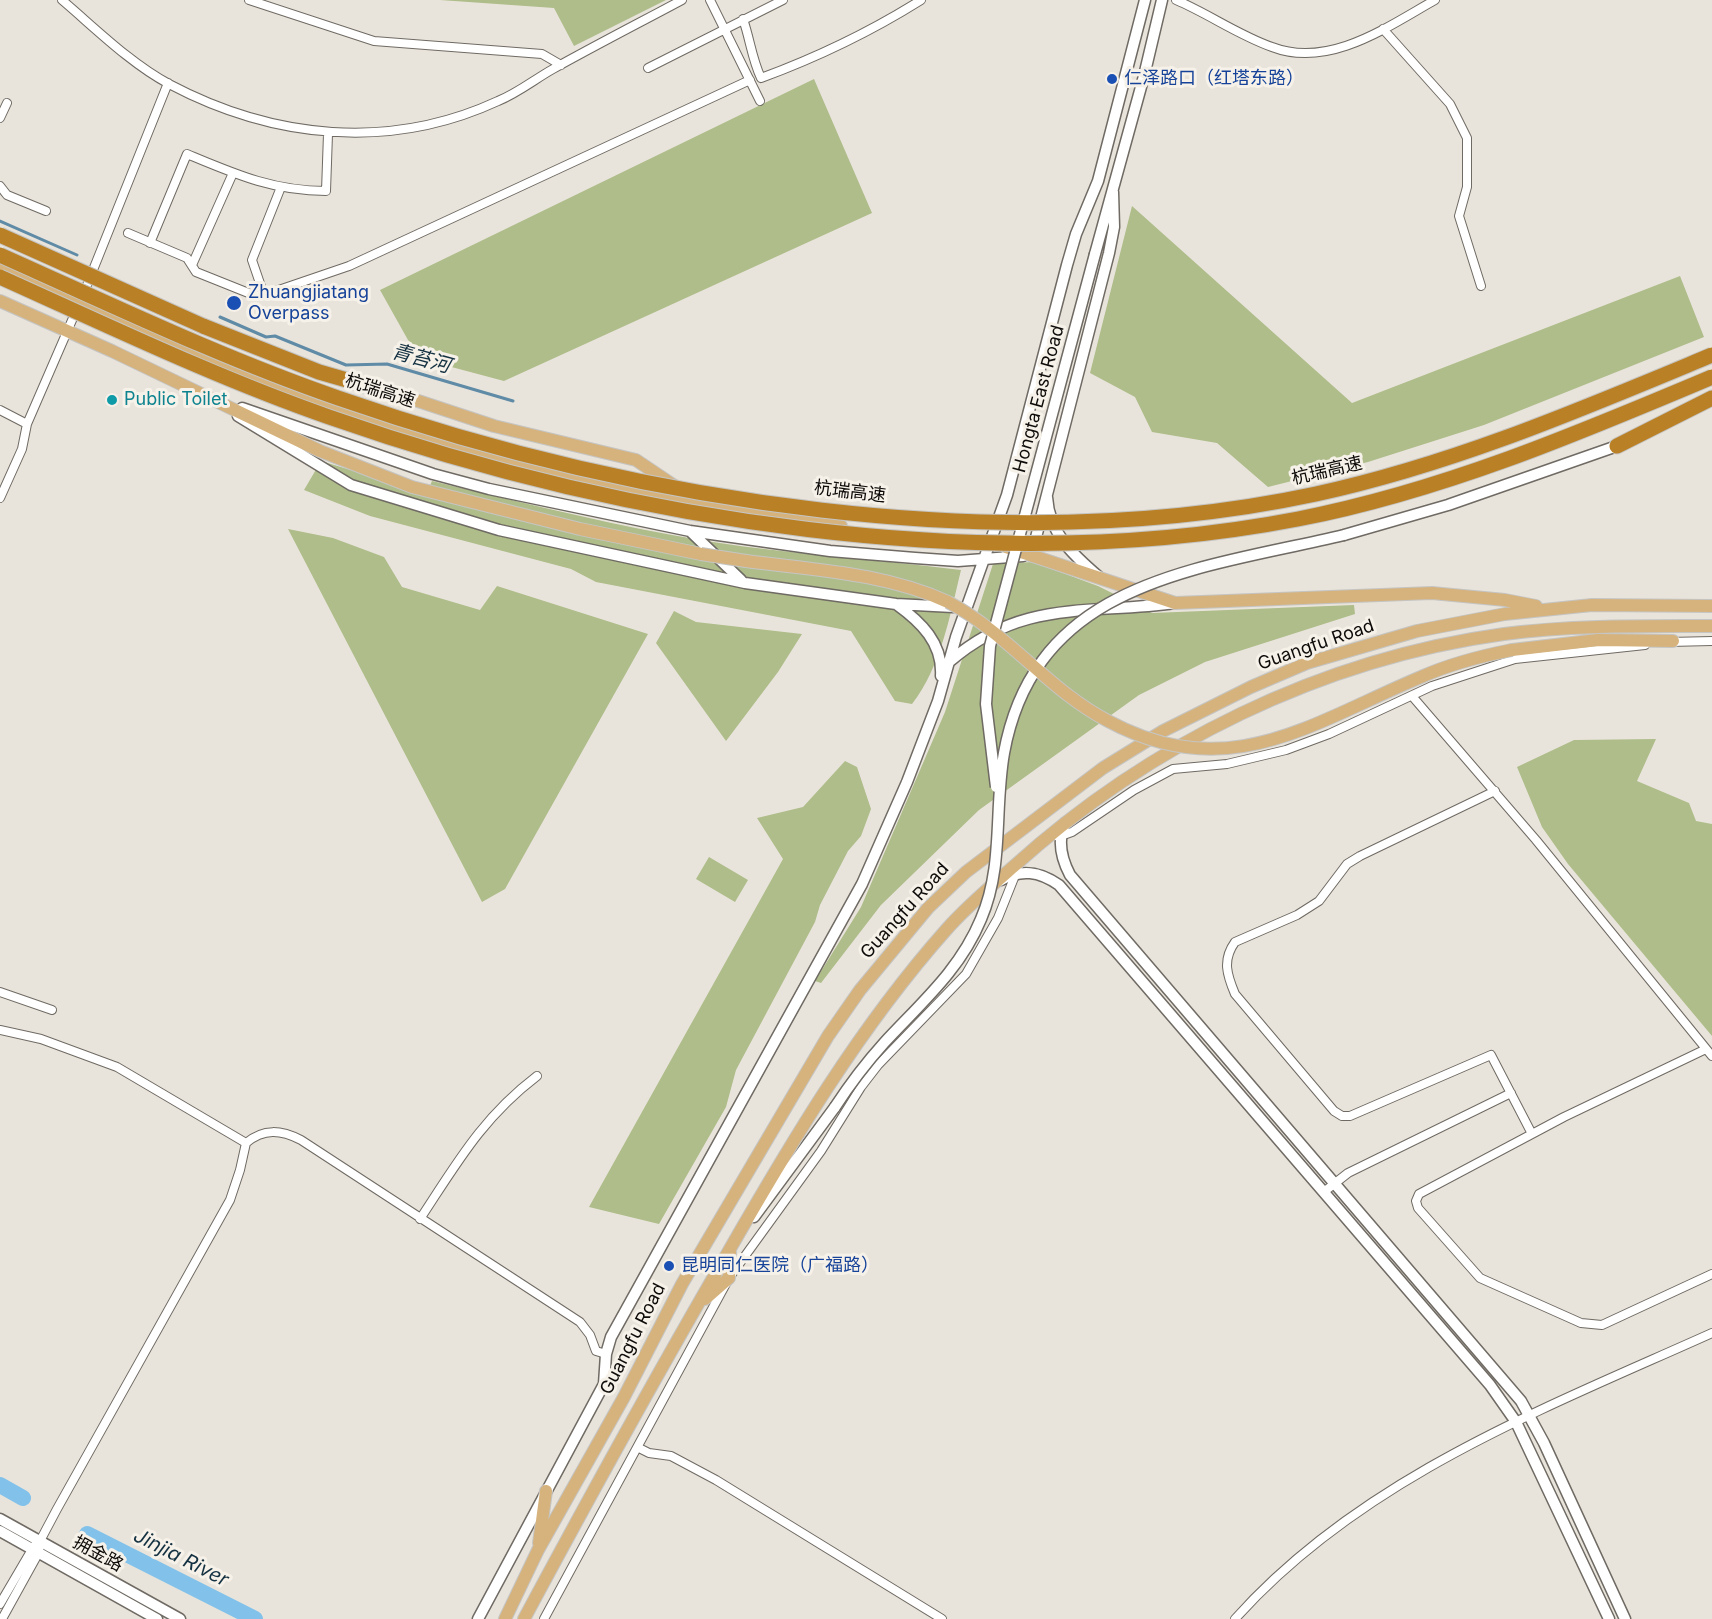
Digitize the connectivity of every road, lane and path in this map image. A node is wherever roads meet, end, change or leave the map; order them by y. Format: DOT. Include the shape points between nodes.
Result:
graph roads {
  1 [pos="62,0"];
  2 [pos="249,0"];
  3 [pos="682,0"];
  4 [pos="710,0"];
  5 [pos="783,0"];
  6 [pos="921,0"];
  7 [pos="1145,0"];
  8 [pos="1162,0"];
  9 [pos="1176,0"];
  10 [pos="1435,0"];
  11 [pos="743,20"];
  12 [pos="725,28"];
  13 [pos="1383,29"];
  14 [pos="561,65"];
  15 [pos="648,68"];
  16 [pos="750,80"];
  17 [pos="168,83"];
  18 [pos="760,101"];
  19 [pos="7,103"];
  20 [pos="0,118"];
  21 [pos="328,134"];
  22 [pos="233,173"];
  23 [pos="0,186"];
  24 [pos="281,187"];
  25 [pos="1113,192"];
  26 [pos="46,211"];
  27 [pos="128,233"];
  28 [pos="0,235"];
  29 [pos="150,243"];
  30 [pos="0,255"];
  31 [pos="192,265"];
  32 [pos="0,267"];
  33 [pos="0,278"];
  34 [pos="1481,286"];
  35 [pos="264,294"];
  36 [pos="0,301"];
  37 [pos="80,303"];
  38 [pos="68,332"];
  39 [pos="1712,355"];
  40 [pos="1712,377"];
  41 [pos="406,397"];
  42 [pos="210,398"];
  43 [pos="1712,398"];
  44 [pos="0,410"];
  45 [pos="27,424"];
  46 [pos="1617,446"];
  47 [pos="1047,488"];
  48 [pos="0,498"];
  49 [pos="698,505"];
  50 [pos="690,531"];
  51 [pos="990,542"];
  52 [pos="1031,556"];
  53 [pos="984,559"];
  54 [pos="1101,579"];
  55 [pos="745,583"];
  56 [pos="1176,603"];
  57 [pos="896,604"];
  58 [pos="1712,606"];
  59 [pos="968,607"];
  60 [pos="1545,608"];
  61 [pos="1712,626"];
  62 [pos="1672,641"];
  63 [pos="1712,641"];
  64 [pos="949,662"];
  65 [pos="940,690"];
  66 [pos="1412,696"];
  67 [pos="1495,792"];
  68 [pos="999,811"];
  69 [pos="1065,823"];
  70 [pos="1060,836"];
  71 [pos="1037,845"];
  72 [pos="1016,874"];
  73 [pos="992,885"];
  74 [pos="1150,968"];
  75 [pos="1139,978"];
  76 [pos="0,992"];
  77 [pos="52,1011"];
  78 [pos="0,1030"];
  79 [pos="1709,1053"];
  80 [pos="537,1076"];
  81 [pos="1511,1093"];
  82 [pos="1287,1128"];
  83 [pos="1532,1134"];
  84 [pos="1277,1137"];
  85 [pos="246,1143"];
  86 [pos="1334,1182"];
  87 [pos="1325,1191"];
  88 [pos="420,1219"];
  89 [pos="730,1248"];
  90 [pos="1712,1274"];
  91 [pos="729,1278"];
  92 [pos="696,1307"];
  93 [pos="1712,1334"];
  94 [pos="606,1354"];
  95 [pos="1529,1415"];
  96 [pos="1516,1422"];
  97 [pos="639,1448"];
  98 [pos="546,1491"];
  99 [pos="0,1519"];
  100 [pos="0,1531"];
  101 [pos="37,1547"];
  102 [pos="538,1550"];
  103 [pos="0,1604"];
  104 [pos="2,1619"];
  105 [pos="157,1619"];
  106 [pos="180,1619"];
  107 [pos="478,1619"];
  108 [pos="505,1619"];
  109 [pos="524,1619"];
  110 [pos="544,1619"];
  111 [pos="942,1619"];
  112 [pos="1235,1619"];
  113 [pos="1609,1619"];
  114 [pos="1625,1619"];
  1 -- 17 [label="street"];
  2 -- 14 [label="street" via="374,41 542,54"];
  3 -- 14 [label="street"];
  4 -- 12 [label="street"];
  5 -- 11 [label="street"];
  6 -- 11 [label="street" via="870,32 761,78"];
  7 -- 51 [label="main road, Hongta East Road" via="1098,181 1076,234 1007,495"];
  8 -- 25 [label="main road, Hongta East Road"];
  9 -- 13 [label="street" via="1274,48 1302,53 1326,51"];
  10 -- 13 [label="street"];
  11 -- 12 [label="street"];
  12 -- 15 [label="street"];
  12 -- 16 [label="street"];
  13 -- 34 [label="street" via="1450,104 1467,138 1467,187 1459,216"];
  14 -- 21 [label="street" via="499,101 455,117 383,132"];
  16 -- 18 [label="street"];
  16 -- 35 [label="street" via="349,266"];
  17 -- 21 [label="street" via="263,121"];
  17 -- 37 [label="street"];
  19 -- 20 [label="street"];
  21 -- 24 [label="street" via="326,191"];
  22 -- 24 [label="street"];
  22 -- 29 [label="street" via="187,154"];
  22 -- 31 [label="street"];
  23 -- 26 [label="street" via="7,195"];
  24 -- 35 [label="street" via="252,260"];
  25 -- 47 [label="main road" via="1114,227 1109,253"];
  25 -- 68 [label="main road, Hongta East Road, bridge" via="990,646 986,704"];
  27 -- 29 [label="street"];
  28 -- 41 [label="highway, bridge" via="203,326 319,372"];
  29 -- 31 [label="street" via="187,258"];
  30 -- 39 [label="highway, 杭瑞高速, bridge" via="254,367 453,434 589,469 679,487 800,506 942,520 1124,520 1237,508 1317,494 1399,474 1485,446"];
  31 -- 35 [label="street" via="196,272 256,296"];
  32 -- 37 [label="main road"];
  33 -- 40 [label="highway, bridge" via="246,386 447,454 585,489 696,511 950,542 1053,544 1141,540 1322,514 1484,468"];
  36 -- 38 [label="main road"];
  37 -- 38 [label="street"];
  37 -- 49 [label="main road" via="245,375 349,413 522,466"];
  38 -- 42 [label="main road"];
  38 -- 45 [label="street"];
  41 -- 49 [label="main road" via="494,426 636,460"];
  42 -- 50 [label="main road" via="433,474"];
  42 -- 55 [label="main road" via="327,473 369,493 568,547"];
  42 -- 62 [label="main road, bridge" via="320,451 412,488 700,554 895,583 948,602 996,632 1095,714 1148,738 1189,747 1236,747 1283,737 1332,719 1434,671 1512,650 1598,640"];
  43 -- 46 [label="highway"];
  44 -- 45 [label="street"];
  45 -- 48 [label="street" via="22,449"];
  46 -- 68 [label="main road, bridge" via="1448,506 1344,535 1170,575 1119,597 1078,623 1043,662 1018,705 1004,753"];
  47 -- 52 [label="main road"];
  47 -- 54 [label="main road" via="1049,511 1062,541"];
  49 -- 51 [label="main road"];
  50 -- 53 [label="main road" via="830,551 958,561"];
  50 -- 55 [label="main road"];
  51 -- 52 [label="main road"];
  51 -- 53 [label="main road, Hongta East Road"];
  52 -- 53 [label="main road"];
  52 -- 54 [label="main road"];
  53 -- 59 [label="main road, Hongta East Road"];
  54 -- 56 [label="main road"];
  55 -- 57 [label="main road"];
  56 -- 60 [label="main road" via="1432,593"];
  56 -- 64 [label="main road" via="1141,608 1083,608 1035,616 965,648"];
  57 -- 59 [label="main road"];
  57 -- 65 [label="main road" via="929,632 942,664"];
  58 -- 60 [label="main road, Guangfu Road"];
  59 -- 64 [label="main road, Hongta East Road"];
  60 -- 102 [label="main road, Guangfu Road" via="1416,631 1307,663 1251,687 1163,731 1103,768 966,872 928,908 860,990 828,1036 682,1284"];
  61 -- 69 [label="main road, Guangfu Road" via="1594,627 1506,633 1422,650 1315,681 1175,747 1117,783"];
  62 -- 63 [label="street"];
  62 -- 66 [label="street" via="1515,660"];
  64 -- 65 [label="main road, Hongta East Road"];
  65 -- 94 [label="main road, Hongta East Road" via="907,782 862,884 611,1337"];
  66 -- 67 [label="street"];
  66 -- 70 [label="street" via="1286,750 1227,764 1173,769"];
  67 -- 79 [label="street"];
  67 -- 81 [label="street" via="1347,864 1319,901 1235,942 1226,967 1235,994 1342,1116 1350,1116 1491,1054"];
  68 -- 89 [label="main road, bridge" via="994,878 969,945 939,987 869,1060"];
  69 -- 70 [label="main road"];
  69 -- 71 [label="main road, Guangfu Road"];
  70 -- 71 [label="street"];
  70 -- 74 [label="main road" via="1063,861 1070,875"];
  71 -- 72 [label="street"];
  71 -- 73 [label="main road, Guangfu Road"];
  72 -- 73 [label="main road"];
  72 -- 75 [label="main road" via="1040,874 1059,885"];
  72 -- 91 [label="street" via="998,918 966,974 878,1065"];
  73 -- 89 [label="main road, Guangfu Road" via="948,927 882,1006 813,1109"];
  74 -- 75 [label="main road"];
  74 -- 82 [label="main road"];
  75 -- 84 [label="main road"];
  76 -- 77 [label="street"];
  78 -- 85 [label="street" via="42,1039 117,1067"];
  79 -- 83 [label="street"];
  80 -- 88 [label="street" via="480,1128"];
  81 -- 83 [label="street"];
  81 -- 86 [label="street"];
  82 -- 84 [label="main road"];
  82 -- 86 [label="main road"];
  83 -- 90 [label="street" via="1419,1194 1416,1201 1480,1278 1581,1323 1602,1325"];
  84 -- 87 [label="main road"];
  85 -- 88 [label="street" via="268,1132 285,1132"];
  85 -- 101 [label="street" via="230,1200"];
  86 -- 87 [label="street"];
  86 -- 95 [label="main road" via="1510,1387"];
  87 -- 96 [label="main road" via="1490,1385"];
  88 -- 94 [label="street" via="580,1322 596,1351"];
  89 -- 91 [label="main road"];
  89 -- 92 [label="main road, Guangfu Road"];
  91 -- 92 [label="main road"];
  91 -- 97 [label="street"];
  92 -- 109 [label="main road, Guangfu Road"];
  93 -- 95 [label="street"];
  94 -- 98 [label="main road, Hongta East Road" via="604,1384"];
  95 -- 96 [label="street"];
  95 -- 114 [label="main road"];
  96 -- 112 [label="street" via="1395,1486 1345,1519 1287,1567"];
  96 -- 113 [label="main road"];
  97 -- 110 [label="street"];
  97 -- 111 [label="street" via="671,1456 716,1480"];
  98 -- 102 [label="main road"];
  98 -- 107 [label="main road"];
  99 -- 101 [label="main road, 拥金路"];
  100 -- 101 [label="main road, 拥金路"];
  101 -- 103 [label="street"];
  101 -- 104 [label="street"];
  101 -- 105 [label="main road, 拥金路"];
  101 -- 106 [label="main road, 拥金路"];
  102 -- 108 [label="main road, Guangfu Road"];
}
